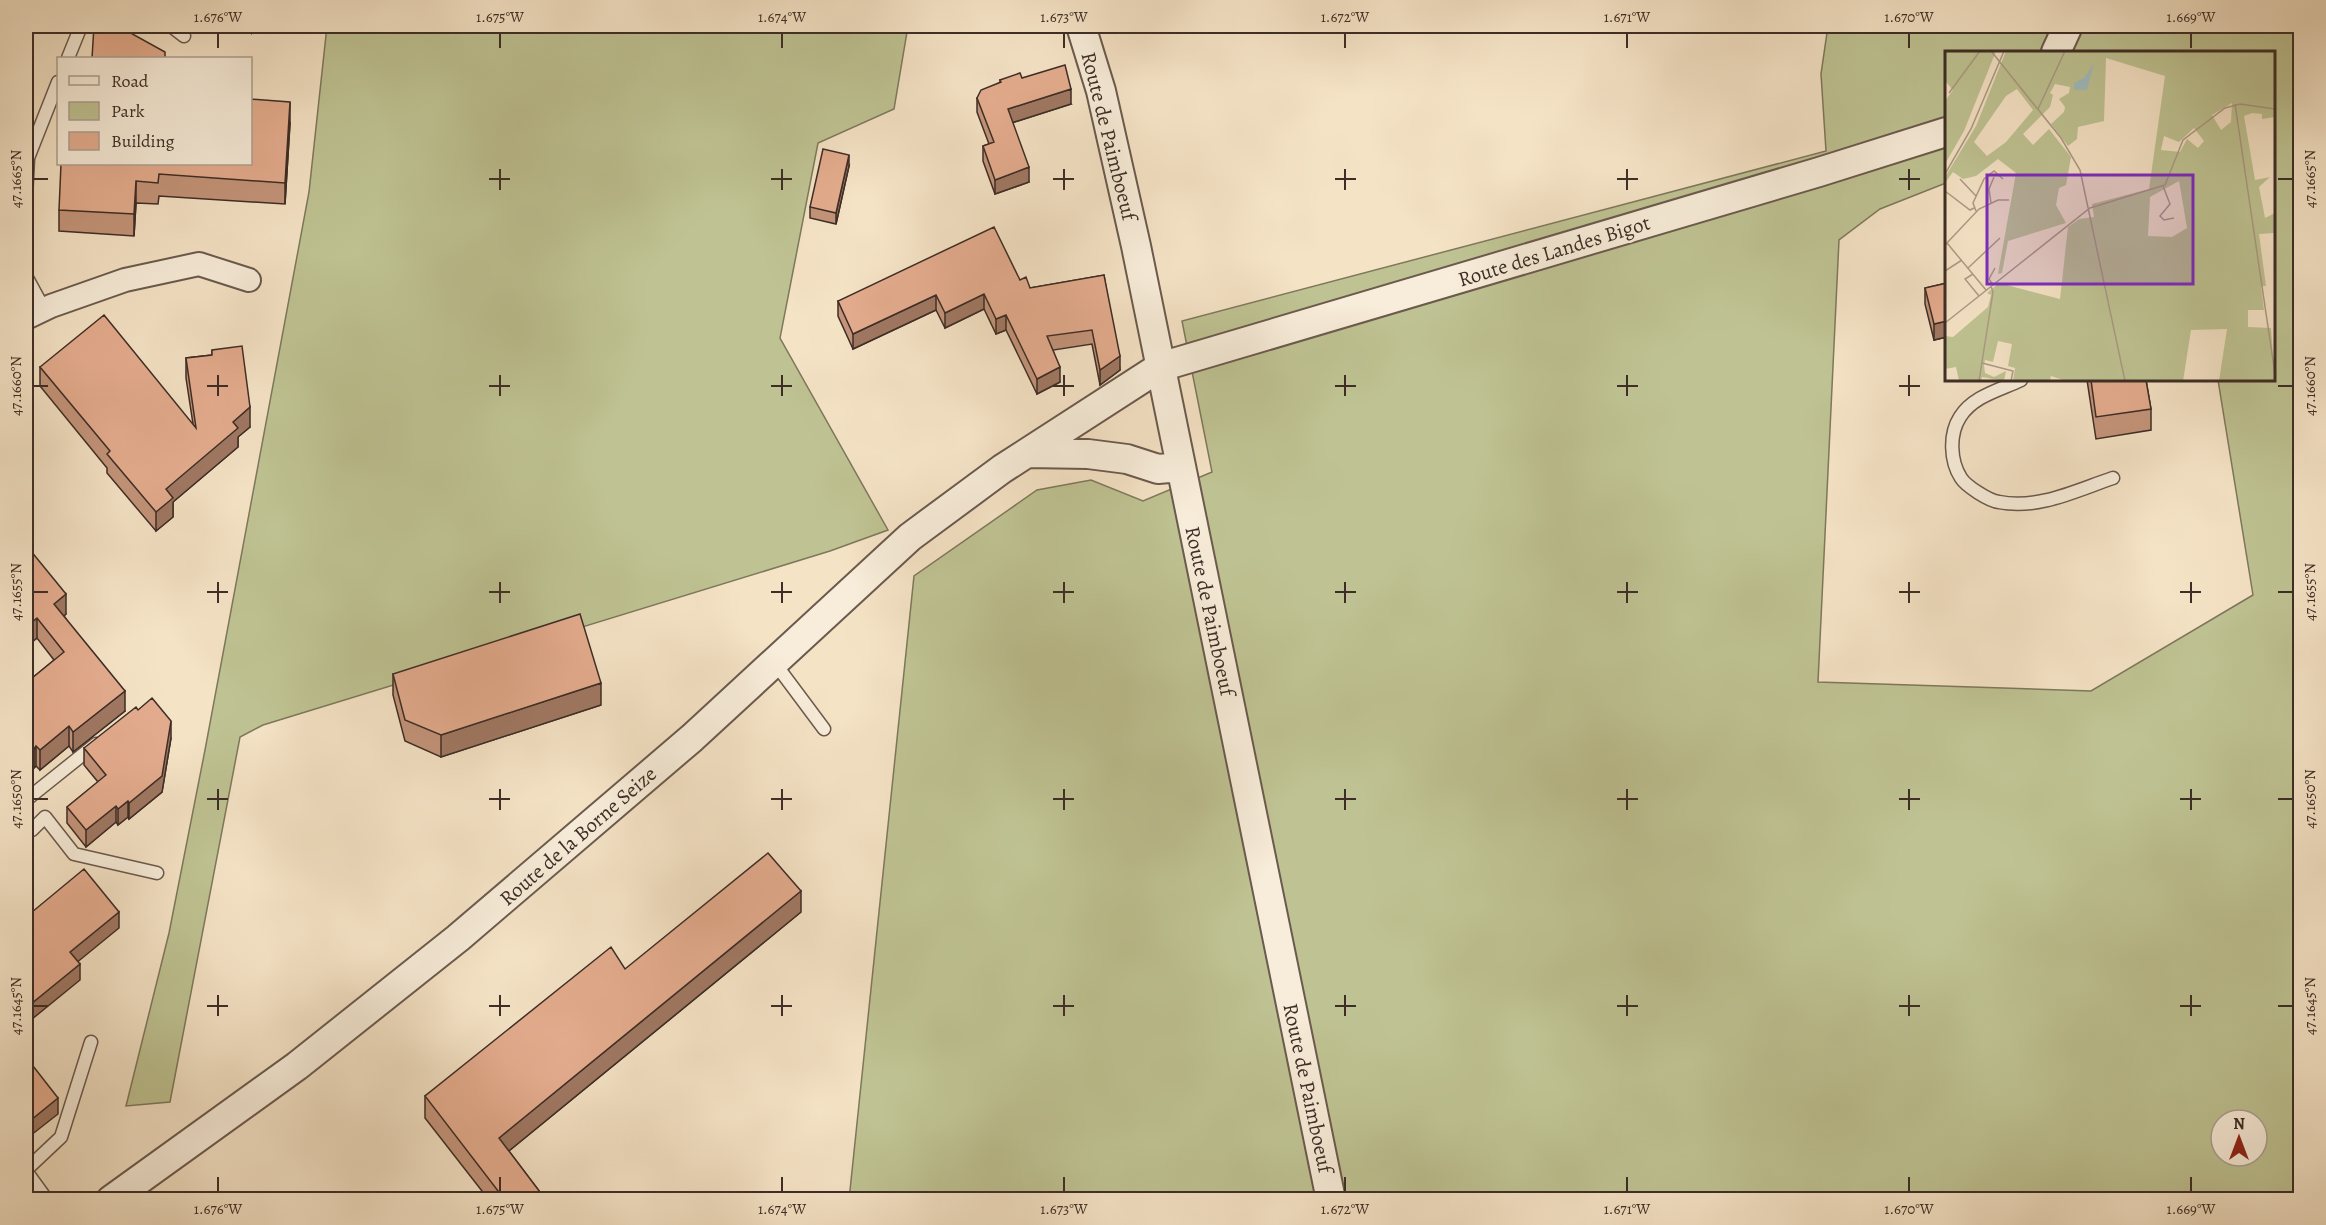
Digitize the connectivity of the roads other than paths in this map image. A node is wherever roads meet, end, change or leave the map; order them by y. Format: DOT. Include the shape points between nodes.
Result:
graph roads {
  1 [pos="81,26"];
  2 [pos="171,26"];
  3 [pos="1081,26"];
  4 [pos="2068,26"];
  5 [pos="184,36"];
  6 [pos="2056,51"];
  7 [pos="68,57"];
  8 [pos="57,84"];
  9 [pos="1945,133"];
  10 [pos="26,197"];
  11 [pos="26,276"];
  12 [pos="249,280"];
  13 [pos="35,313"];
  14 [pos="1160,367"];
  15 [pos="2019,381"];
  16 [pos="1028,453"];
  17 [pos="1181,467"];
  18 [pos="2113,478"];
  19 [pos="774,662"];
  20 [pos="824,729"];
  21 [pos="108,735"];
  22 [pos="26,800"];
  23 [pos="26,832"];
  24 [pos="157,873"];
  25 [pos="91,1042"];
  26 [pos="26,1170"];
  27 [pos="47,1200"];
  28 [pos="111,1200"];
  29 [pos="1331,1200"];
  1 -- 7 [label="lane"];
  2 -- 5 [label="lane"];
  3 -- 14 [label="street, Route de Paimboeuf" via="1101,91"];
  4 -- 6 [label="street"];
  8 -- 10 [label="lane" via="28,158"];
  9 -- 14 [label="street, Route des Landes Bigot"];
  11 -- 13 [label="lane"];
  12 -- 13 [label="street" via="199,264 125,280"];
  14 -- 16 [label="street, Route des Landes Bigot"];
  14 -- 17 [label="street, Route de Paimboeuf"];
  15 -- 18 [label="lane" via="1979,398 1960,416 1952,435 1954,460 1961,479 1997,502 2024,504 2052,499"];
  16 -- 17 [label="street" via="1088,454 1127,459 1158,469"];
  16 -- 19 [label="street, Route de la Borne Seize" via="910,537"];
  17 -- 29 [label="street, Route de Paimboeuf"];
  19 -- 20 [label="lane"];
  19 -- 28 [label="street, Route de la Borne Seize" via="692,738 458,938 297,1066"];
  21 -- 22 [label="lane"];
  23 -- 24 [label="lane" via="45,817 74,854"];
  25 -- 26 [label="lane" via="61,1137"];
  26 -- 27 [label="lane"];
}
